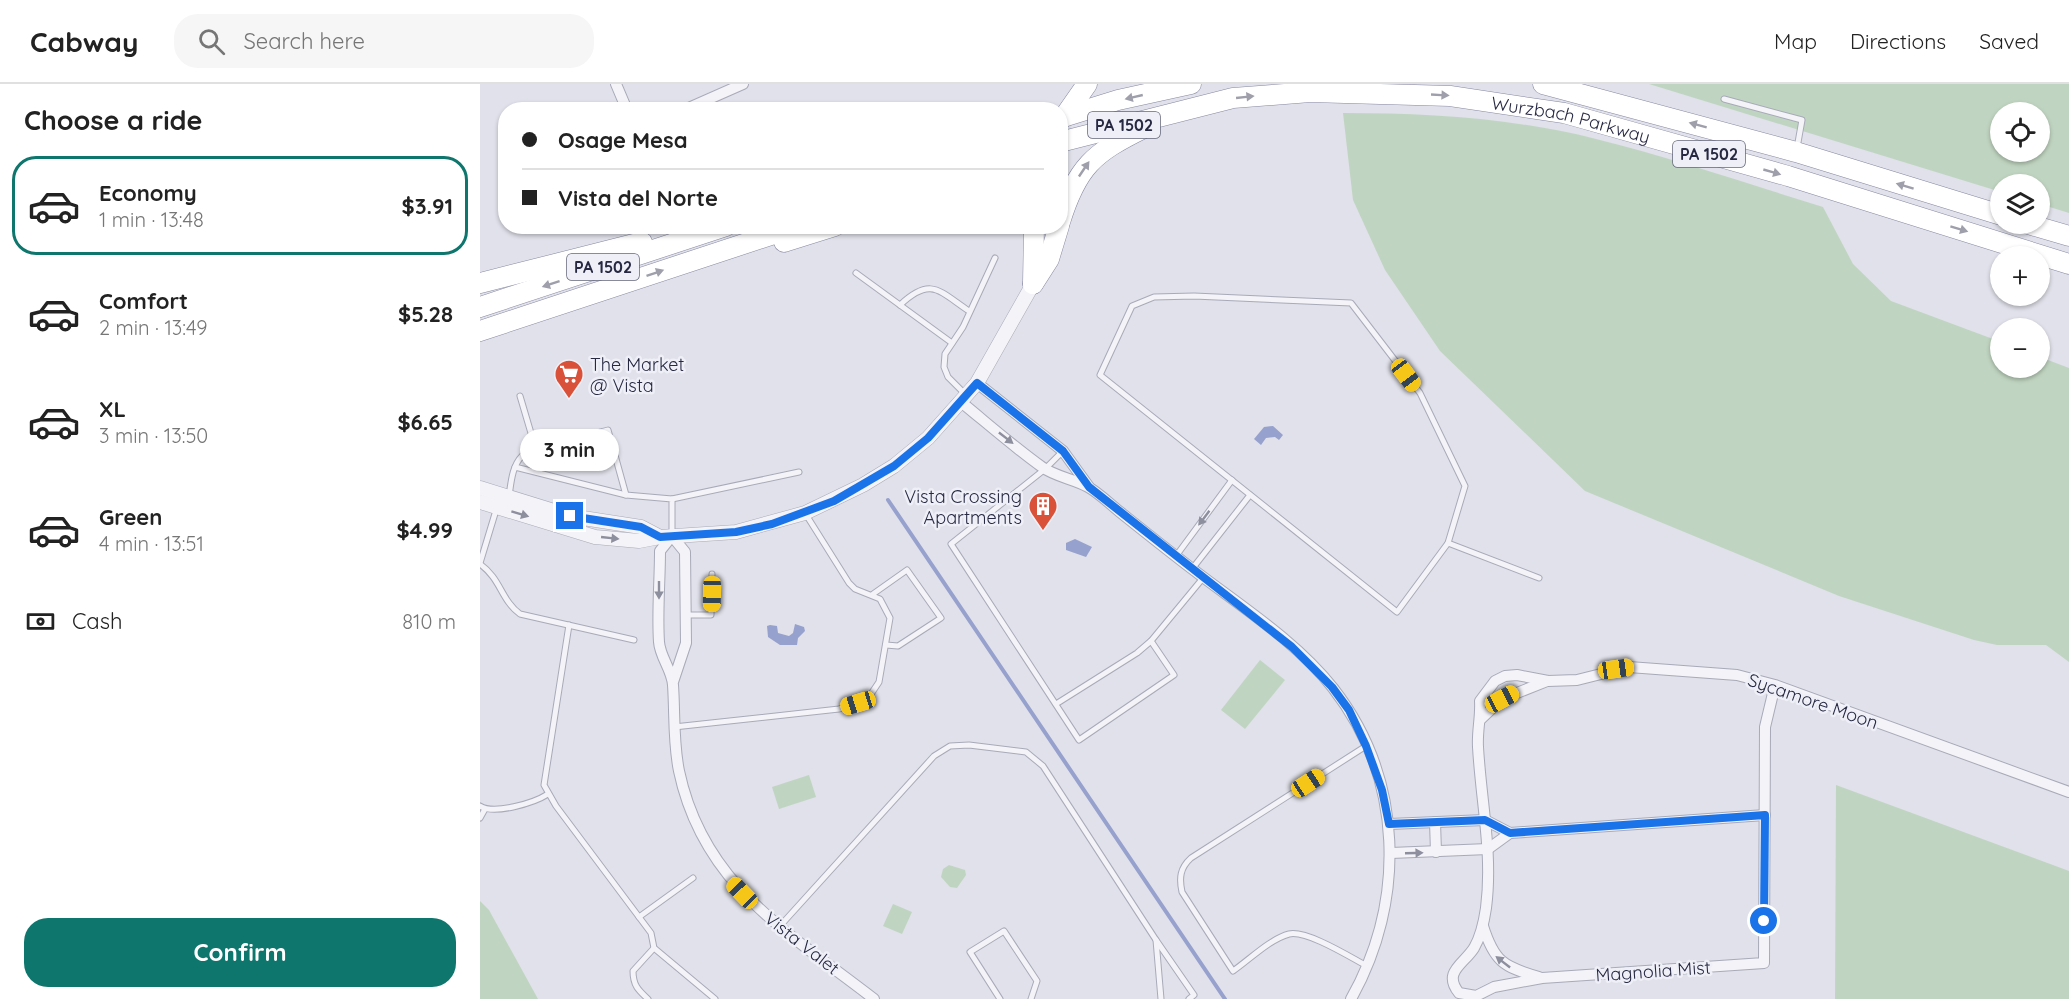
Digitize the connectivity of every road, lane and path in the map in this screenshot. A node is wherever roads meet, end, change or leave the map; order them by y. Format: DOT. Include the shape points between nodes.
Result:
graph roads {
  1 [pos="616,84"];
  2 [pos="743,84"];
  3 [pos="1087,84"];
  4 [pos="1191,84"];
  5 [pos="1543,84"];
  6 [pos="1724,99"];
  7 [pos="624,102"];
  8 [pos="702,102"];
  9 [pos="1188,108"];
  10 [pos="1068,110"];
  11 [pos="1068,116"];
  12 [pos="1068,140"];
  13 [pos="1796,152"];
  14 [pos="1068,198"];
  15 [pos="1990,212"];
  16 [pos="2050,230"];
  17 [pos="677,234"];
  18 [pos="702,234"];
  19 [pos="773,234"];
  20 [pos="810,234"];
  21 [pos="1034,234"];
  22 [pos="1057,234"];
  23 [pos="2069,236"];
  24 [pos="699,258"];
  25 [pos="994,258"];
  26 [pos="2069,264"];
  27 [pos="856,273"];
  28 [pos="480,283"];
  29 [pos="1033,284"];
  30 [pos="900,305"];
  31 [pos="480,307"];
  32 [pos="969,311"];
  33 [pos="480,331"];
  34 [pos="952,343"];
  35 [pos="977,383"];
  36 [pos="520,396"];
  37 [pos="964,399"];
  38 [pos="536,450"];
  39 [pos="1063,451"];
  40 [pos="515,467"];
  41 [pos="1045,469"];
  42 [pos="799,472"];
  43 [pos="1232,480"];
  44 [pos="1089,487"];
  45 [pos="480,488"];
  46 [pos="626,495"];
  47 [pos="1250,495"];
  48 [pos="508,497"];
  49 [pos="672,499"];
  50 [pos="485,506"];
  51 [pos="805,513"];
  52 [pos="666,536"];
  53 [pos="1448,543"];
  54 [pos="483,546"];
  55 [pos="1176,556"];
  56 [pos="480,564"];
  57 [pos="1192,568"];
  58 [pos="712,573"];
  59 [pos="1203,577"];
  60 [pos="1539,578"];
  61 [pos="873,594"];
  62 [pos="686,615"];
  63 [pos="569,625"];
  64 [pos="634,640"];
  65 [pos="1151,641"];
  66 [pos="886,645"];
  67 [pos="1548,681"];
  68 [pos="673,682"];
  69 [pos="1775,684"];
  70 [pos="1056,704"];
  71 [pos="1481,719"];
  72 [pos="674,727"];
  73 [pos="1366,746"];
  74 [pos="2069,792"];
  75 [pos="548,794"];
  76 [pos="482,807"];
  77 [pos="1765,815"];
  78 [pos="480,818"];
  79 [pos="1485,820"];
  80 [pos="1435,822"];
  81 [pos="1389,824"];
  82 [pos="1510,833"];
  83 [pos="1488,849"];
  84 [pos="1436,852"];
  85 [pos="1392,853"];
  86 [pos="693,878"];
  87 [pos="639,917"];
  88 [pos="780,926"];
  89 [pos="1483,926"];
  90 [pos="1156,940"];
  91 [pos="654,948"];
  92 [pos="1369,966"];
  93 [pos="1542,978"];
  94 [pos="871,998"];
  95 [pos="648,999"];
  96 [pos="715,999"];
  97 [pos="1000,999"];
  98 [pos="1031,999"];
  99 [pos="1161,999"];
  100 [pos="1189,999"];
  101 [pos="1351,999"];
  1 -- 7 [label="street"];
  2 -- 8 [label="street"];
  3 -- 10 [label="highway"];
  4 -- 11 [label="highway, PA 1502, one-way"];
  13 -- 5 [label="highway, Wurzbach Parkway / PA 1502, one-way"];
  6 -- 13 [label="lane" via="1802,120"];
  9 -- 12 [label="highway, Wurzbach Parkway / PA 1502"];
  14 -- 9 [label="highway, one-way" via="1090,160 1114,143"];
  9 -- 26 [label="highway, Wurzbach Parkway / PA 1502, one-way" via="1233,98 1339,92 1450,96 1564,113 1788,176"];
  15 -- 13 [label="highway, Wurzbach Parkway / PA 1502, one-way"];
  16 -- 23 [label="highway"];
  17 -- 28 [label="highway"];
  18 -- 31 [label="highway, PA 1502, one-way"];
  19 -- 24 [label="highway, PA 1502"];
  20 -- 24 [label="highway" via="772,246"];
  21 -- 29 [label="highway"];
  22 -- 29 [label="highway" via="1049,260"];
  33 -- 24 [label="highway, PA 1502, one-way"];
  25 -- 32 [label="lane"];
  27 -- 30 [label="lane"];
  29 -- 35 [label="street"];
  30 -- 32 [label="lane" via="919,289 930,288"];
  30 -- 34 [label="lane"];
  32 -- 34 [label="lane"];
  34 -- 37 [label="lane" via="945,354 944,367"];
  35 -- 37 [label="street"];
  35 -- 39 [label="street"];
  36 -- 38 [label="lane"];
  37 -- 41 [label="street, one-way"];
  37 -- 51 [label="street" via="928,438 894,466"];
  38 -- 40 [label="lane" via="523,456"];
  38 -- 46 [label="lane" via="608,430"];
  39 -- 41 [label="lane"];
  39 -- 44 [label="street"];
  40 -- 46 [label="lane"];
  40 -- 48 [label="lane"];
  41 -- 44 [label="street"];
  41 -- 70 [label="lane" via="951,544"];
  42 -- 49 [label="lane"];
  43 -- 47 [label="lane"];
  43 -- 53 [label="lane" via="1100,375 1132,306 1154,297 1194,296 1351,303 1420,393 1465,486"];
  43 -- 55 [label="lane, one-way"];
  44 -- 55 [label="street"];
  45 -- 48 [label="street"];
  46 -- 49 [label="lane"];
  47 -- 53 [label="lane" via="1397,612"];
  47 -- 57 [label="lane"];
  48 -- 52 [label="street"];
  49 -- 52 [label="lane"];
  50 -- 52 [label="street, one-way" via="595,537 639,541"];
  50 -- 54 [label="lane"];
  51 -- 52 [label="street" via="736,532"];
  51 -- 61 [label="lane" via="849,583 855,590"];
  52 -- 62 [label="street, Vista Valet" via="685,552"];
  52 -- 68 [label="street, Vista Valet, one-way" via="660,551 659,644"];
  53 -- 60 [label="lane"];
  54 -- 56 [label="lane"];
  55 -- 57 [label="street"];
  56 -- 63 [label="lane" via="493,573 512,608 520,614"];
  57 -- 59 [label="street"];
  58 -- 62 [label="lane" via="711,615"];
  59 -- 65 [label="lane"];
  59 -- 73 [label="street" via="1313,666 1349,710"];
  61 -- 66 [label="lane" via="890,618"];
  61 -- 66 [label="lane" via="907,570 940,618 898,646"];
  62 -- 68 [label="street, Vista Valet" via="687,643"];
  63 -- 64 [label="lane"];
  63 -- 75 [label="lane" via="544,785"];
  65 -- 70 [label="lane"];
  65 -- 70 [label="lane" via="1174,675 1079,740"];
  66 -- 72 [label="lane" via="879,682 858,703 839,709"];
  67 -- 69 [label="street, Sycamore Moon" via="1590,678 1629,667 1737,675"];
  67 -- 71 [label="street, Sycamore Moon" via="1502,699"];
  67 -- 71 [label="street, Sycamore Moon" via="1516,675 1495,681 1480,701"];
  68 -- 72 [label="street, Vista Valet"];
  69 -- 74 [label="street, Sycamore Moon"];
  69 -- 77 [label="street" via="1765,727"];
  71 -- 79 [label="street" via="1478,745"];
  72 -- 88 [label="street, Vista Valet" via="686,797 703,837 726,876"];
  73 -- 81 [label="street"];
  73 -- 92 [label="lane" via="1191,858 1180,873 1180,883 1233,971 1279,939 1294,934"];
  75 -- 76 [label="lane" via="536,801"];
  75 -- 87 [label="lane"];
  76 -- 78 [label="lane"];
  77 -- 82 [label="street"];
  77 -- 93 [label="street, Magnolia Mist" via="1764,963"];
  79 -- 80 [label="street"];
  79 -- 82 [label="street"];
  79 -- 83 [label="street"];
  80 -- 81 [label="street"];
  80 -- 84 [label="street"];
  81 -- 85 [label="street"];
  82 -- 83 [label="street"];
  83 -- 84 [label="street"];
  83 -- 89 [label="street"];
  85 -- 84 [label="street, one-way"];
  85 -- 92 [label="street" via="1387,902"];
  86 -- 87 [label="lane"];
  87 -- 91 [label="lane" via="651,933"];
  88 -- 90 [label="lane" via="934,756 950,746 969,745 1026,752 1035,757"];
  88 -- 94 [label="street, Vista Valet"];
  93 -- 89 [label="street, Magnolia Mist, one-way" via="1518,972 1499,961"];
  89 -- 93 [label="street, Magnolia Mist" via="1474,948 1453,972 1459,993 1476,996 1494,987"];
  90 -- 99 [label="lane"];
  90 -- 100 [label="lane" via="1194,995"];
  91 -- 95 [label="lane" via="633,971 637,990"];
  91 -- 96 [label="lane"];
  92 -- 101 [label="street"];
  97 -- 98 [label="lane" via="970,952 1004,931 1037,981"];
}
